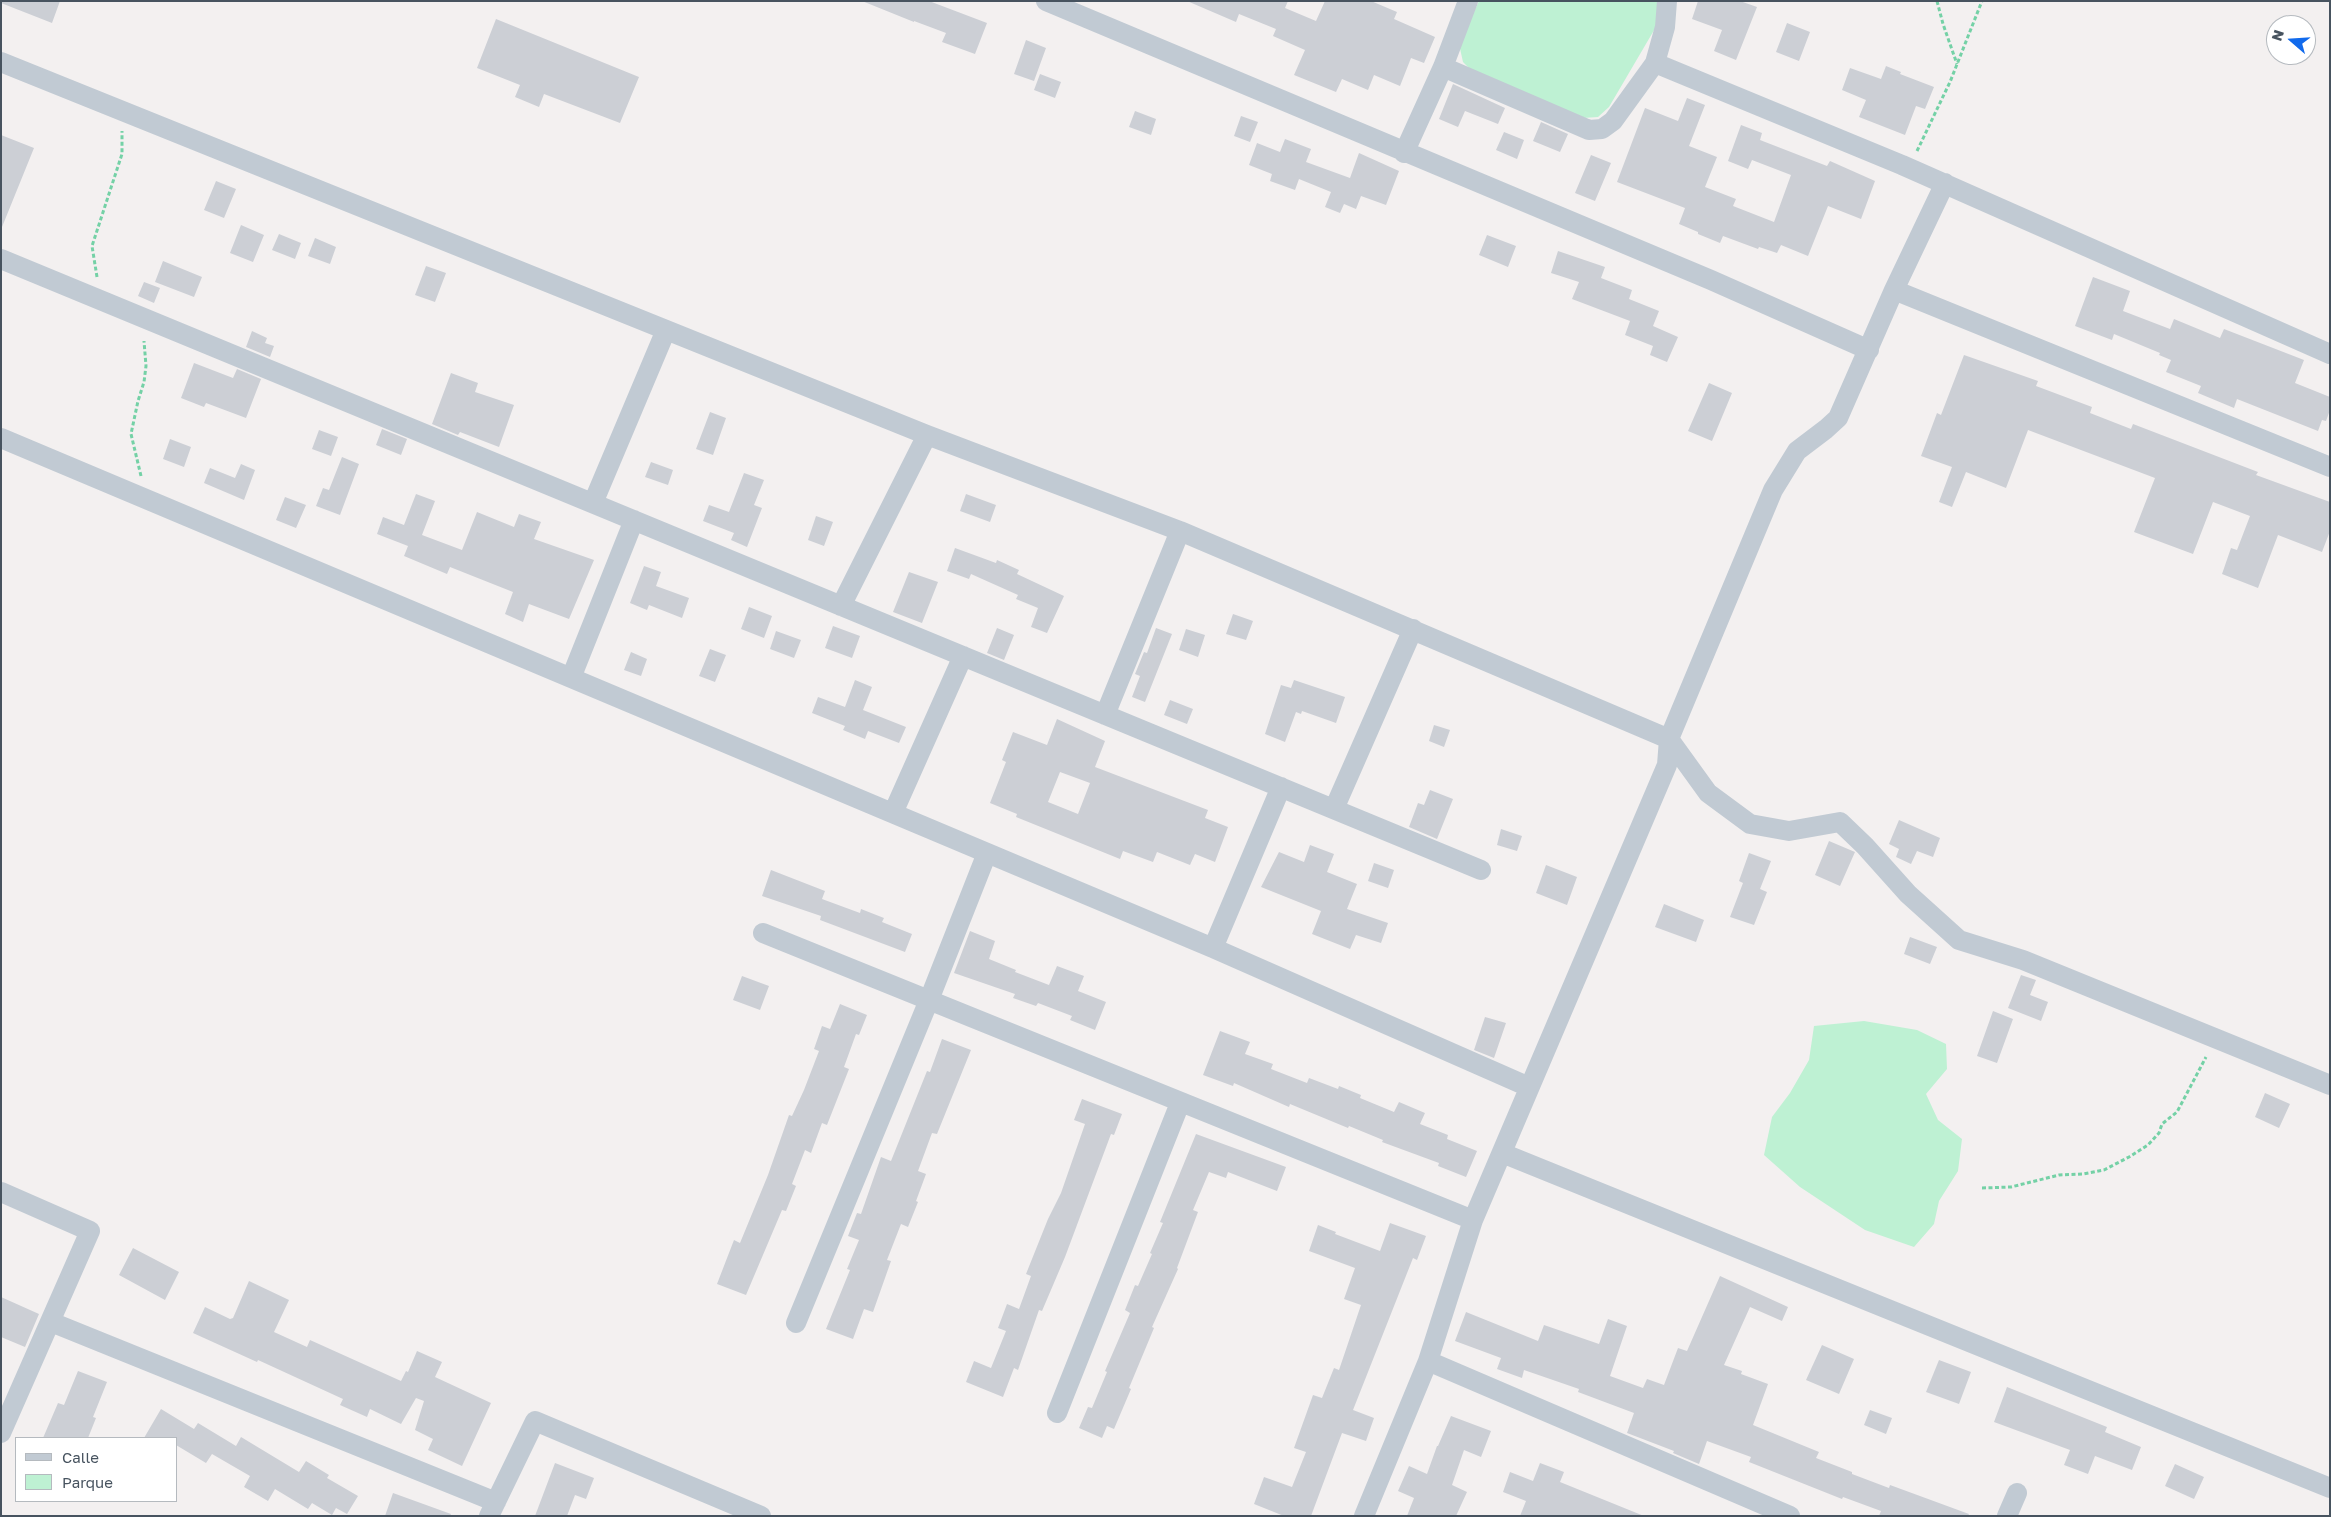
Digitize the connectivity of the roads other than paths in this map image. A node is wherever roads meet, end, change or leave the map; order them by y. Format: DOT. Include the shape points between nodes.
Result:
graph roads {
  1 [pos="1046,1"];
  2 [pos="1468,1"];
  3 [pos="1667,1"];
  4 [pos="1,62"];
  5 [pos="1655,62"];
  6 [pos="1443,67"];
  7 [pos="1404,153"];
  8 [pos="1946,184"];
  9 [pos="1,259"];
  10 [pos="1894,290"];
  11 [pos="666,330"];
  12 [pos="1869,350"];
  13 [pos="2330,354"];
  14 [pos="927,435"];
  15 [pos="1,438"];
  16 [pos="2330,467"];
  17 [pos="593,504"];
  18 [pos="634,520"];
  19 [pos="1180,531"];
  20 [pos="842,606"];
  21 [pos="1413,629"];
  22 [pos="963,656"];
  23 [pos="571,678"];
  24 [pos="1105,715"];
  25 [pos="1669,739"];
  26 [pos="1281,787"];
  27 [pos="1334,809"];
  28 [pos="893,813"];
  29 [pos="987,853"];
  30 [pos="1481,870"];
  31 [pos="764,932"];
  32 [pos="1213,948"];
  33 [pos="929,1000"];
  34 [pos="2330,1085"];
  35 [pos="1529,1087"];
  36 [pos="1180,1103"];
  37 [pos="1502,1152"];
  38 [pos="1,1192"];
  39 [pos="1473,1220"];
  40 [pos="52,1322"];
  41 [pos="796,1323"];
  42 [pos="1428,1361"];
  43 [pos="1057,1413"];
  44 [pos="1,1433"];
  45 [pos="2330,1488"];
  46 [pos="2017,1493"];
  47 [pos="492,1509"];
  48 [pos="761,1516"];
  49 [pos="1364,1516"];
  50 [pos="1790,1516"];
  51 [pos="2007,1516"];
  1 -- 7 [label="street"];
  2 -- 6 [label="street"];
  3 -- 5 [label="street" via="1666,27"];
  4 -- 11 [label="street"];
  5 -- 6 [label="street" via="1613,121 1596,130 1589,130"];
  5 -- 8 [label="street"];
  6 -- 7 [label="street"];
  7 -- 12 [label="street" via="1711,280"];
  8 -- 10 [label="street"];
  8 -- 13 [label="street"];
  9 -- 17 [label="street"];
  10 -- 12 [label="street"];
  10 -- 16 [label="street"];
  11 -- 14 [label="street"];
  11 -- 17 [label="street"];
  12 -- 25 [label="street" via="1838,418 1797,452 1773,490"];
  14 -- 19 [label="street"];
  14 -- 20 [label="street"];
  15 -- 23 [label="street"];
  17 -- 18 [label="street"];
  18 -- 20 [label="street"];
  18 -- 23 [label="street"];
  19 -- 21 [label="street"];
  19 -- 24 [label="street"];
  20 -- 22 [label="street"];
  21 -- 25 [label="street"];
  21 -- 27 [label="street"];
  22 -- 24 [label="street"];
  22 -- 28 [label="street"];
  23 -- 28 [label="street"];
  24 -- 26 [label="street"];
  25 -- 34 [label="street" via="1708,794 1750,824 1789,831 1840,822 1908,894 1958,940 2024,960"];
  25 -- 35 [label="street" via="1667,765"];
  26 -- 27 [label="street"];
  26 -- 32 [label="street"];
  27 -- 30 [label="street"];
  28 -- 29 [label="street"];
  29 -- 32 [label="street"];
  29 -- 33 [label="street"];
  31 -- 33 [label="street"];
  32 -- 35 [label="street"];
  33 -- 36 [label="street"];
  33 -- 41 [label="street"];
  35 -- 37 [label="street"];
  36 -- 39 [label="street"];
  36 -- 43 [label="street"];
  37 -- 39 [label="street"];
  37 -- 45 [label="street"];
  38 -- 40 [label="street" via="90,1231"];
  39 -- 42 [label="street"];
  40 -- 44 [label="street"];
  40 -- 47 [label="street"];
  42 -- 49 [label="street"];
  42 -- 50 [label="street"];
  46 -- 51 [label="street"];
  47 -- 48 [label="street" via="535,1421"];
}
